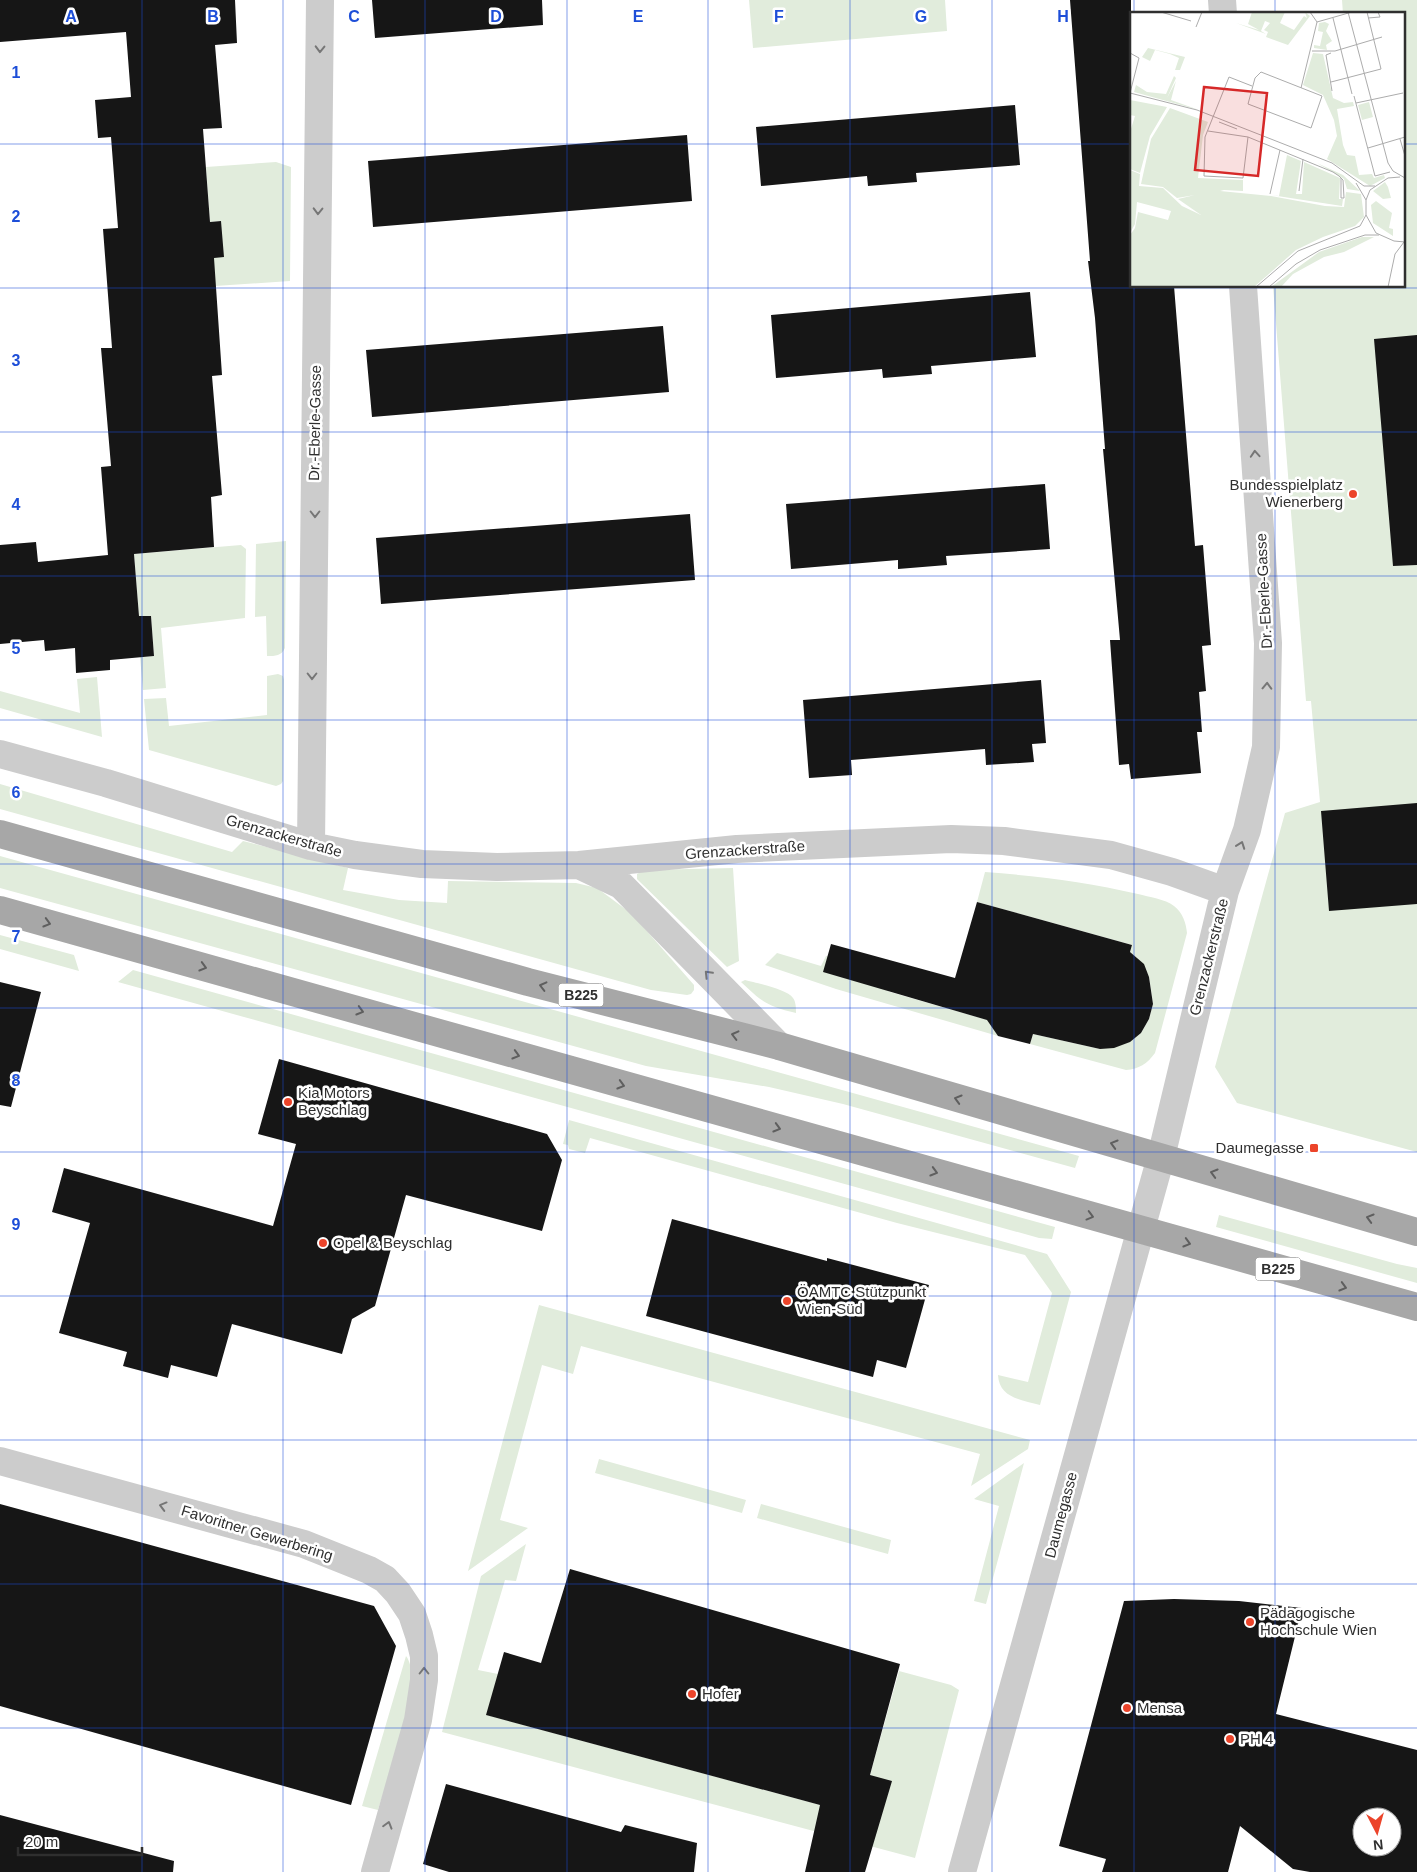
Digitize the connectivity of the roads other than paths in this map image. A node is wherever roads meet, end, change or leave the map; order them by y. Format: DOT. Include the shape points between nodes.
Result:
graph roads {
  1 [pos="320,0"];
  2 [pos="1243,288"];
  3 [pos="0,754"];
  4 [pos="0,834"];
  5 [pos="311,846"];
  6 [pos="579,865"];
  7 [pos="1225,891"];
  8 [pos="0,910"];
  9 [pos="779,1046"];
  10 [pos="1161,1157"];
  11 [pos="1140,1230"];
  12 [pos="1417,1232"];
  13 [pos="1417,1307"];
  14 [pos="0,1461"];
  15 [pos="375,1872"];
  16 [pos="962,1872"];
  1 -- 5 [label="street, Dr.-Eberle-Gasse, one-way"];
  7 -- 2 [label="street, Dr.-Eberle-Gasse, one-way" via="1247,830 1266,747 1268,643"];
  3 -- 5 [label="street, Grenzackerstraße"];
  9 -- 4 [label="main road, B225, one-way" via="528,982"];
  5 -- 6 [label="street, Grenzackerstraße" via="422,864 498,867"];
  6 -- 7 [label="street, Grenzackerstraße" via="737,849 951,840 1004,841 1111,855"];
  9 -- 6 [label="street, one-way" via="621,885"];
  7 -- 10 [label="street, Grenzackerstraße"];
  8 -- 11 [label="main road, B225, one-way"];
  10 -- 9 [label="main road, B225, one-way"];
  10 -- 11 [label="street, Daumegasse"];
  12 -- 10 [label="main road, B225, one-way"];
  11 -- 13 [label="main road, B225, one-way"];
  11 -- 16 [label="street, Daumegasse"];
  15 -- 14 [label="street, Favoritner Gewerbering, one-way" via="418,1720 424,1680 424,1656 419,1635 412,1614 398,1593 385,1579 369,1570 304,1544"];
}
